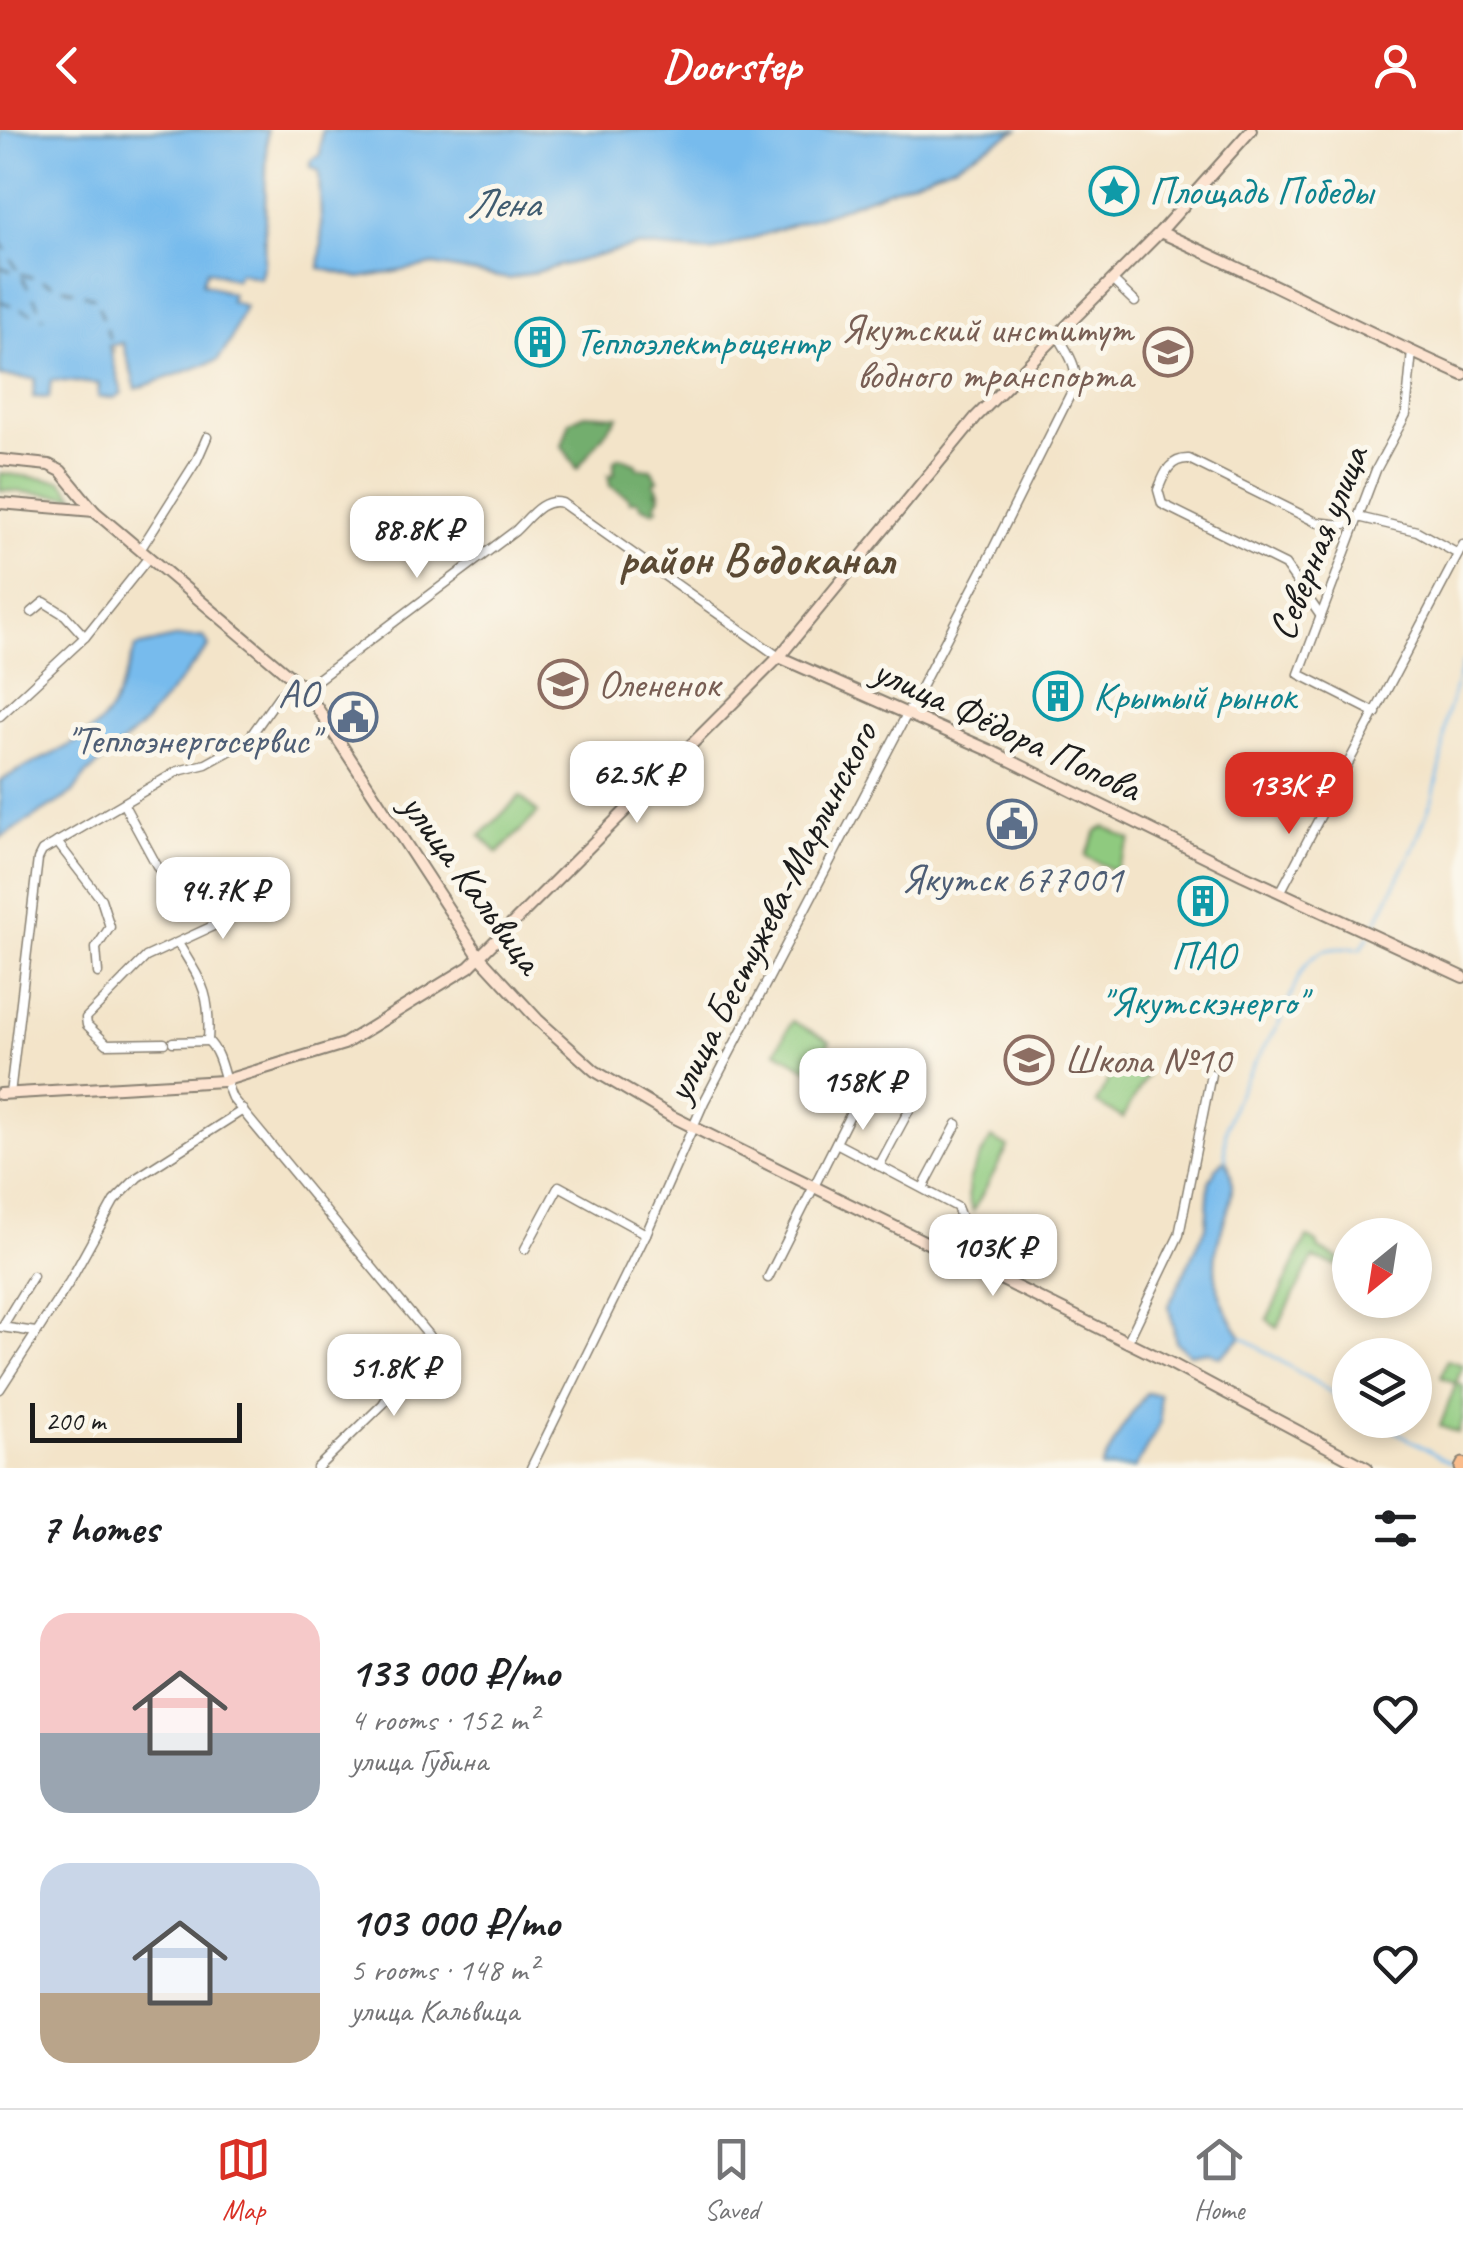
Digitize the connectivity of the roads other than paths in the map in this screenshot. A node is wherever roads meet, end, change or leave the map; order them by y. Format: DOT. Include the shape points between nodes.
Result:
graph roads {
  1 [pos="1252,130"];
  2 [pos="1160,232"];
  3 [pos="1112,280"];
  4 [pos="1135,302"];
  5 [pos="1057,334"];
  6 [pos="1412,351"];
  7 [pos="1463,375"];
  8 [pos="207,438"];
  9 [pos="0,460"];
  10 [pos="0,503"];
  11 [pos="94,511"];
  12 [pos="1358,517"];
  13 [pos="1463,544"];
  14 [pos="144,554"];
  15 [pos="1458,554"];
  16 [pos="32,612"];
  17 [pos="1320,615"];
  18 [pos="85,637"];
  19 [pos="779,658"];
  20 [pos="295,681"];
  21 [pos="305,689"];
  22 [pos="1376,713"];
  23 [pos="907,714"];
  24 [pos="0,716"];
  25 [pos="124,805"];
  26 [pos="58,842"];
  27 [pos="1281,891"];
  28 [pos="176,901"];
  29 [pos="252,908"];
  30 [pos="178,943"];
  31 [pos="479,956"];
  32 [pos="98,973"];
  33 [pos="1463,977"];
  34 [pos="208,1040"];
  35 [pos="877,1061"];
  36 [pos="1211,1074"];
  37 [pos="223,1080"];
  38 [pos="923,1084"];
  39 [pos="5,1094"];
  40 [pos="243,1110"];
  41 [pos="956,1124"];
  42 [pos="694,1128"];
  43 [pos="836,1143"];
  44 [pos="879,1166"];
  45 [pos="814,1188"];
  46 [pos="922,1188"];
  47 [pos="646,1234"];
  48 [pos="986,1248"];
  49 [pos="525,1250"];
  50 [pos="33,1276"];
  51 [pos="768,1278"];
  52 [pos="3,1327"];
  53 [pos="36,1332"];
  54 [pos="0,1341"];
  55 [pos="1127,1343"];
  56 [pos="0,1388"];
  57 [pos="317,1468"];
  58 [pos="531,1468"];
  59 [pos="1367,1468"];
  1 -- 2 [label="street"];
  2 -- 3 [label="street"];
  2 -- 6 [label="street"];
  3 -- 4 [label="street"];
  3 -- 5 [label="street"];
  5 -- 19 [label="street" via="951,446"];
  5 -- 23 [label="street, улица Бестужева-Марлинского" via="1073,364 1074,387"];
  6 -- 7 [label="street"];
  6 -- 12 [label="street, Северная улица" via="1406,414"];
  8 -- 14 [label="street"];
  9 -- 11 [label="street, улица Кальвица" via="55,468"];
  10 -- 11 [label="street"];
  11 -- 14 [label="street, улица Кальвица"];
  12 -- 15 [label="street" via="1417,531"];
  12 -- 17 [label="street, Северная улица"];
  12 -- 17 [label="street" via="1343,525 1316,522 1189,458 1169,466 1158,488 1165,506 1285,565"];
  13 -- 15 [label="street"];
  14 -- 18 [label="street"];
  14 -- 20 [label="street, улица Кальвица"];
  15 -- 22 [label="street"];
  16 -- 18 [label="street" via="44,602"];
  17 -- 22 [label="street, Северная улица" via="1298,674"];
  18 -- 24 [label="street"];
  19 -- 21 [label="street, улица Фёдора Попова" via="562,503 548,501"];
  19 -- 23 [label="street, улица Фёдора Попова"];
  19 -- 31 [label="street"];
  20 -- 21 [label="street, улица Кальвица"];
  20 -- 25 [label="street" via="246,741 178,771"];
  21 -- 31 [label="street, улица Кальвица"];
  22 -- 27 [label="street"];
  23 -- 27 [label="street, улица Фёдора Попова"];
  23 -- 42 [label="street, улица Бестужева-Марлинского"];
  25 -- 26 [label="street"];
  25 -- 28 [label="street"];
  26 -- 32 [label="street" via="105,906 110,927 96,948"];
  26 -- 39 [label="street" via="38,858"];
  27 -- 33 [label="street, улица Фёдора Попова"];
  29 -- 30 [label="street"];
  30 -- 34 [label="street" via="208,1000"];
  30 -- 34 [label="street" via="136,964 86,1018 87,1025 107,1044"];
  31 -- 37 [label="street" via="344,1044"];
  31 -- 42 [label="street, улица Кальвица" via="595,1072"];
  34 -- 37 [label="street"];
  35 -- 43 [label="street"];
  36 -- 55 [label="street" via="1179,1235"];
  37 -- 39 [label="street"];
  37 -- 40 [label="street"];
  38 -- 44 [label="street"];
  40 -- 53 [label="street" via="124,1190"];
  40 -- 57 [label="street" via="429,1336 428,1351"];
  41 -- 46 [label="street"];
  42 -- 45 [label="street, улица Кальвица"];
  42 -- 47 [label="street, улица Бестужева-Марлинского"];
  43 -- 44 [label="street"];
  43 -- 45 [label="street"];
  44 -- 46 [label="street"];
  45 -- 51 [label="street"];
  45 -- 55 [label="street, улица Кальвица"];
  46 -- 48 [label="street" via="957,1207 968,1235"];
  47 -- 49 [label="street" via="558,1186"];
  47 -- 58 [label="street, улица Бестужева-Марлинского"];
  50 -- 52 [label="street"];
  52 -- 53 [label="street"];
  52 -- 54 [label="street"];
  53 -- 56 [label="street"];
  55 -- 59 [label="street, улица Кальвица"];
}
